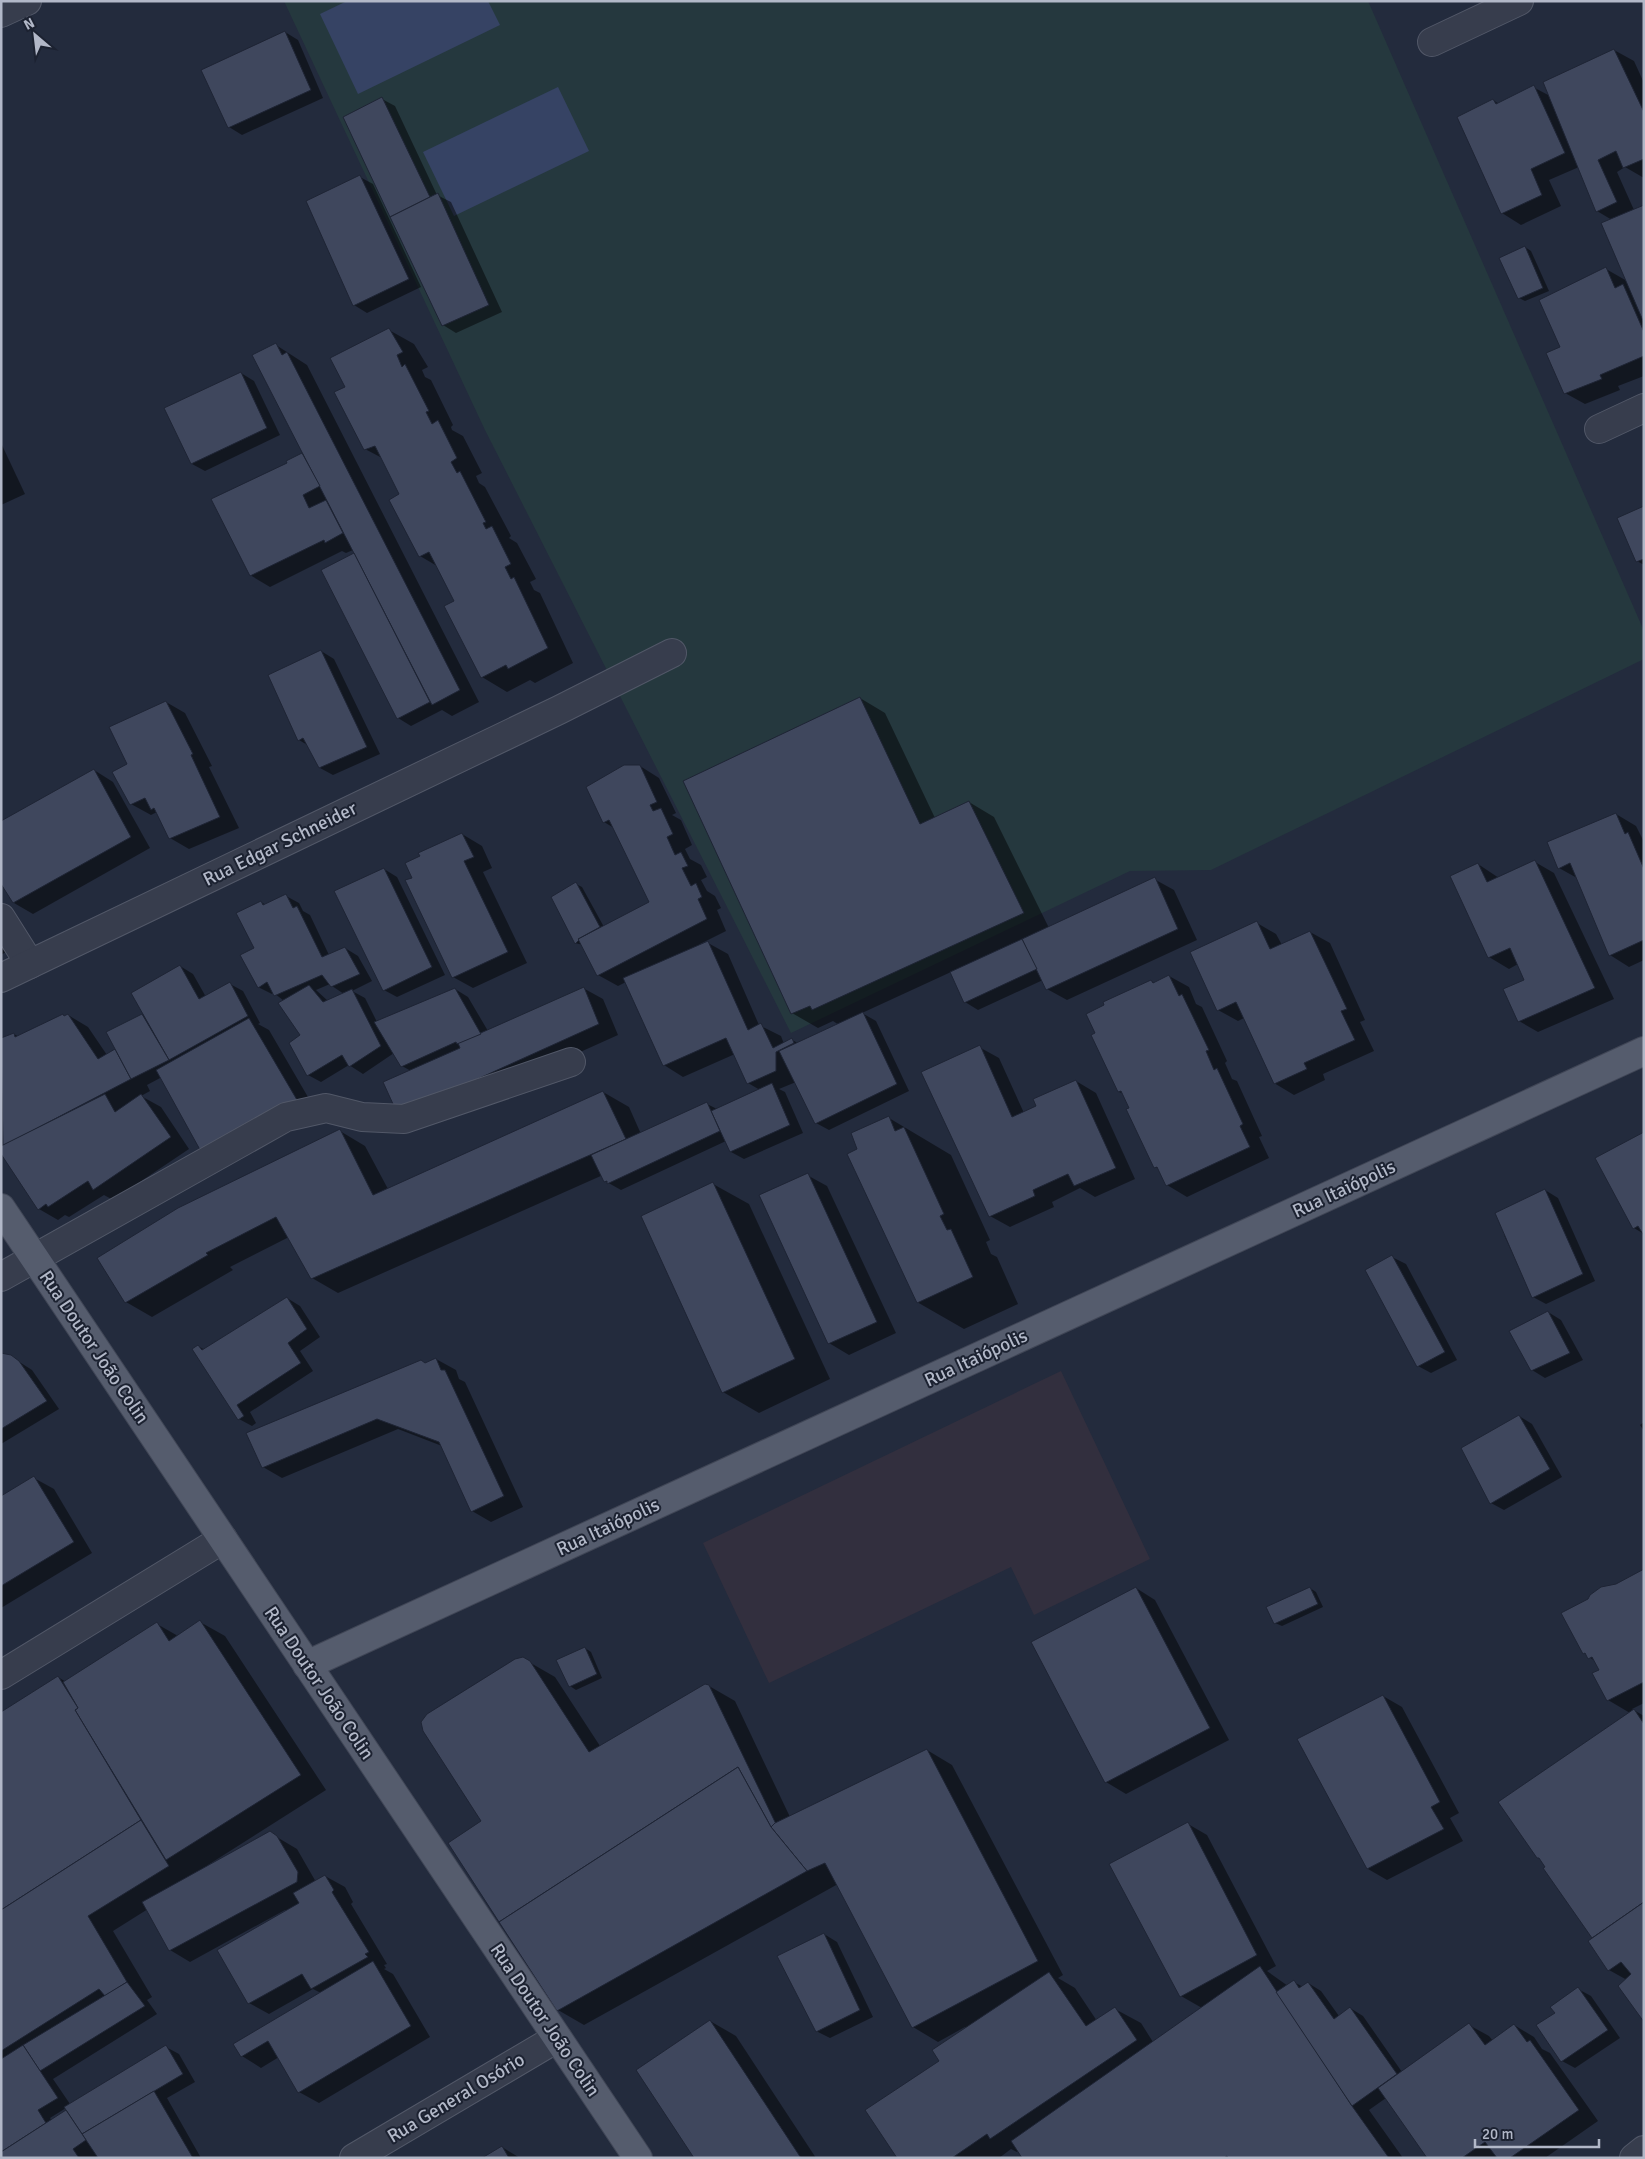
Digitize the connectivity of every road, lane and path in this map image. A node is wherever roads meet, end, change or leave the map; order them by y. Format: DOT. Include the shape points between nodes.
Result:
graph roads {
  1 [pos="27,1"];
  2 [pos="1519,1"];
  3 [pos="1,13"];
  4 [pos="1432,42"];
  5 [pos="1644,408"];
  6 [pos="1599,429"];
  7 [pos="672,653"];
  8 [pos="1,918"];
  9 [pos="30,964"];
  10 [pos="1,978"];
  11 [pos="1644,1051"];
  12 [pos="571,1062"];
  13 [pos="1,1208"];
  14 [pos="34,1257"];
  15 [pos="1,1277"];
  16 [pos="223,1539"];
  17 [pos="307,1665"];
  18 [pos="1,1675"];
  19 [pos="557,2038"];
  20 [pos="1644,2150"];
  21 [pos="354,2158"];
  22 [pos="638,2158"];
  23 [pos="1634,2158"];
  1 -- 3 [label="street"];
  2 -- 4 [label="street"];
  5 -- 6 [label="street"];
  7 -- 9 [label="street, Rua Edgar Schneider"];
  8 -- 9 [label="street"];
  9 -- 10 [label="street, Rua Edgar Schneider"];
  11 -- 17 [label="main road, Rua Itaiópolis"];
  12 -- 14 [label="street" via="404,1120 362,1117 326,1108 286,1116"];
  13 -- 14 [label="main road, Rua Doutor João Colin"];
  14 -- 15 [label="street"];
  14 -- 16 [label="main road, Rua Doutor João Colin"];
  16 -- 17 [label="main road, Rua Doutor João Colin"];
  16 -- 18 [label="street"];
  17 -- 19 [label="main road, Rua Doutor João Colin"];
  19 -- 21 [label="street, Rua General Osório"];
  19 -- 22 [label="main road, Rua Doutor João Colin"];
  20 -- 23 [label="street"];
}
